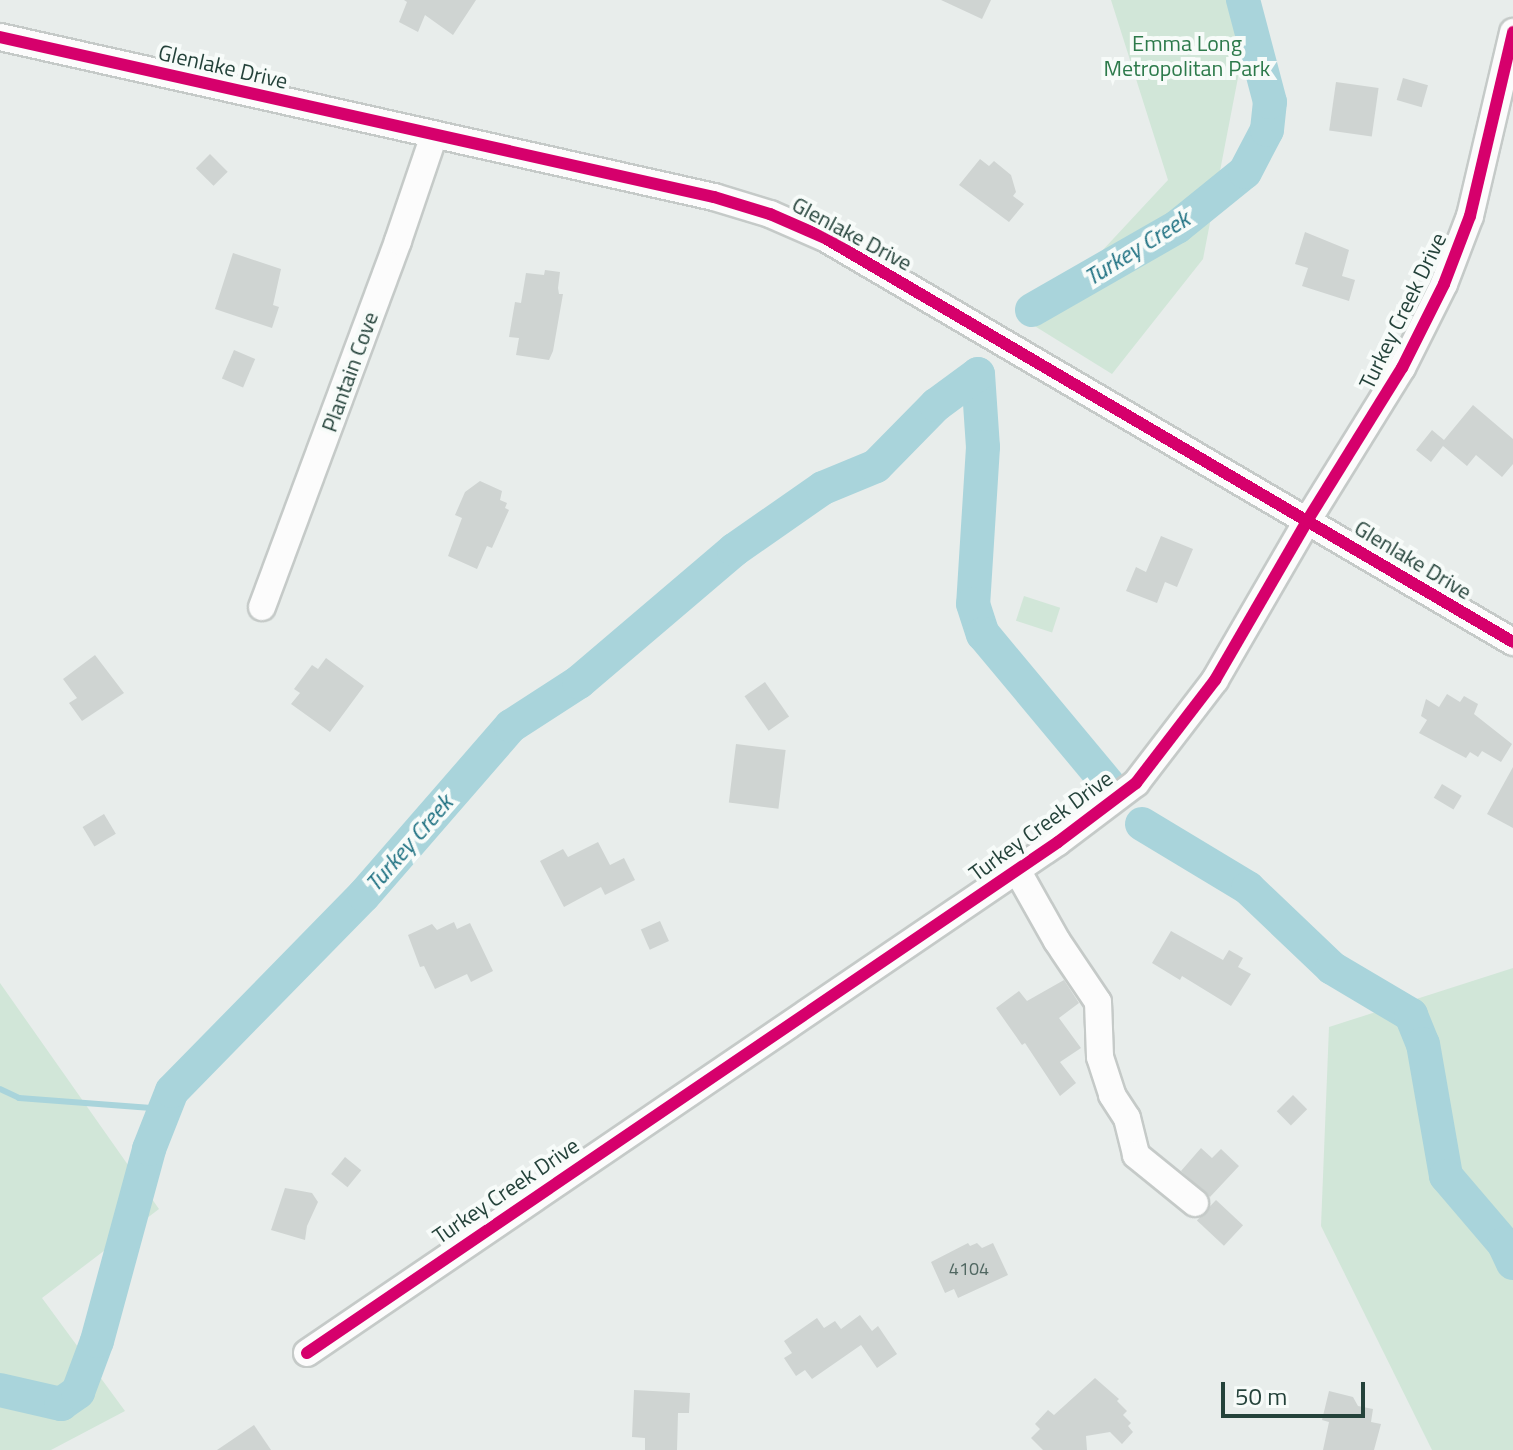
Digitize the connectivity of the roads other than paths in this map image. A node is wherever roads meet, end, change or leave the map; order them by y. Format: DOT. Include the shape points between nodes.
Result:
graph roads {
  1 [pos="1513,32"];
  2 [pos="0,37"];
  3 [pos="434,135"];
  4 [pos="1307,521"];
  5 [pos="262,607"];
  6 [pos="1513,642"];
  7 [pos="1017,870"];
  8 [pos="1195,1203"];
  9 [pos="307,1353"];
  1 -- 4 [label="street, Turkey Creek Drive" via="1470,216 1444,284 1402,368"];
  2 -- 3 [label="street, Glenlake Drive"];
  3 -- 4 [label="street, Glenlake Drive" via="714,197 825,238"];
  3 -- 5 [label="street, Plantain Cove"];
  4 -- 6 [label="street, Glenlake Drive"];
  4 -- 7 [label="street, Turkey Creek Drive" via="1215,680 1136,783"];
  7 -- 8 [label="street" via="1098,1002 1100,1057 1112,1095 1127,1118 1136,1155"];
  7 -- 9 [label="street, Turkey Creek Drive"];
}
